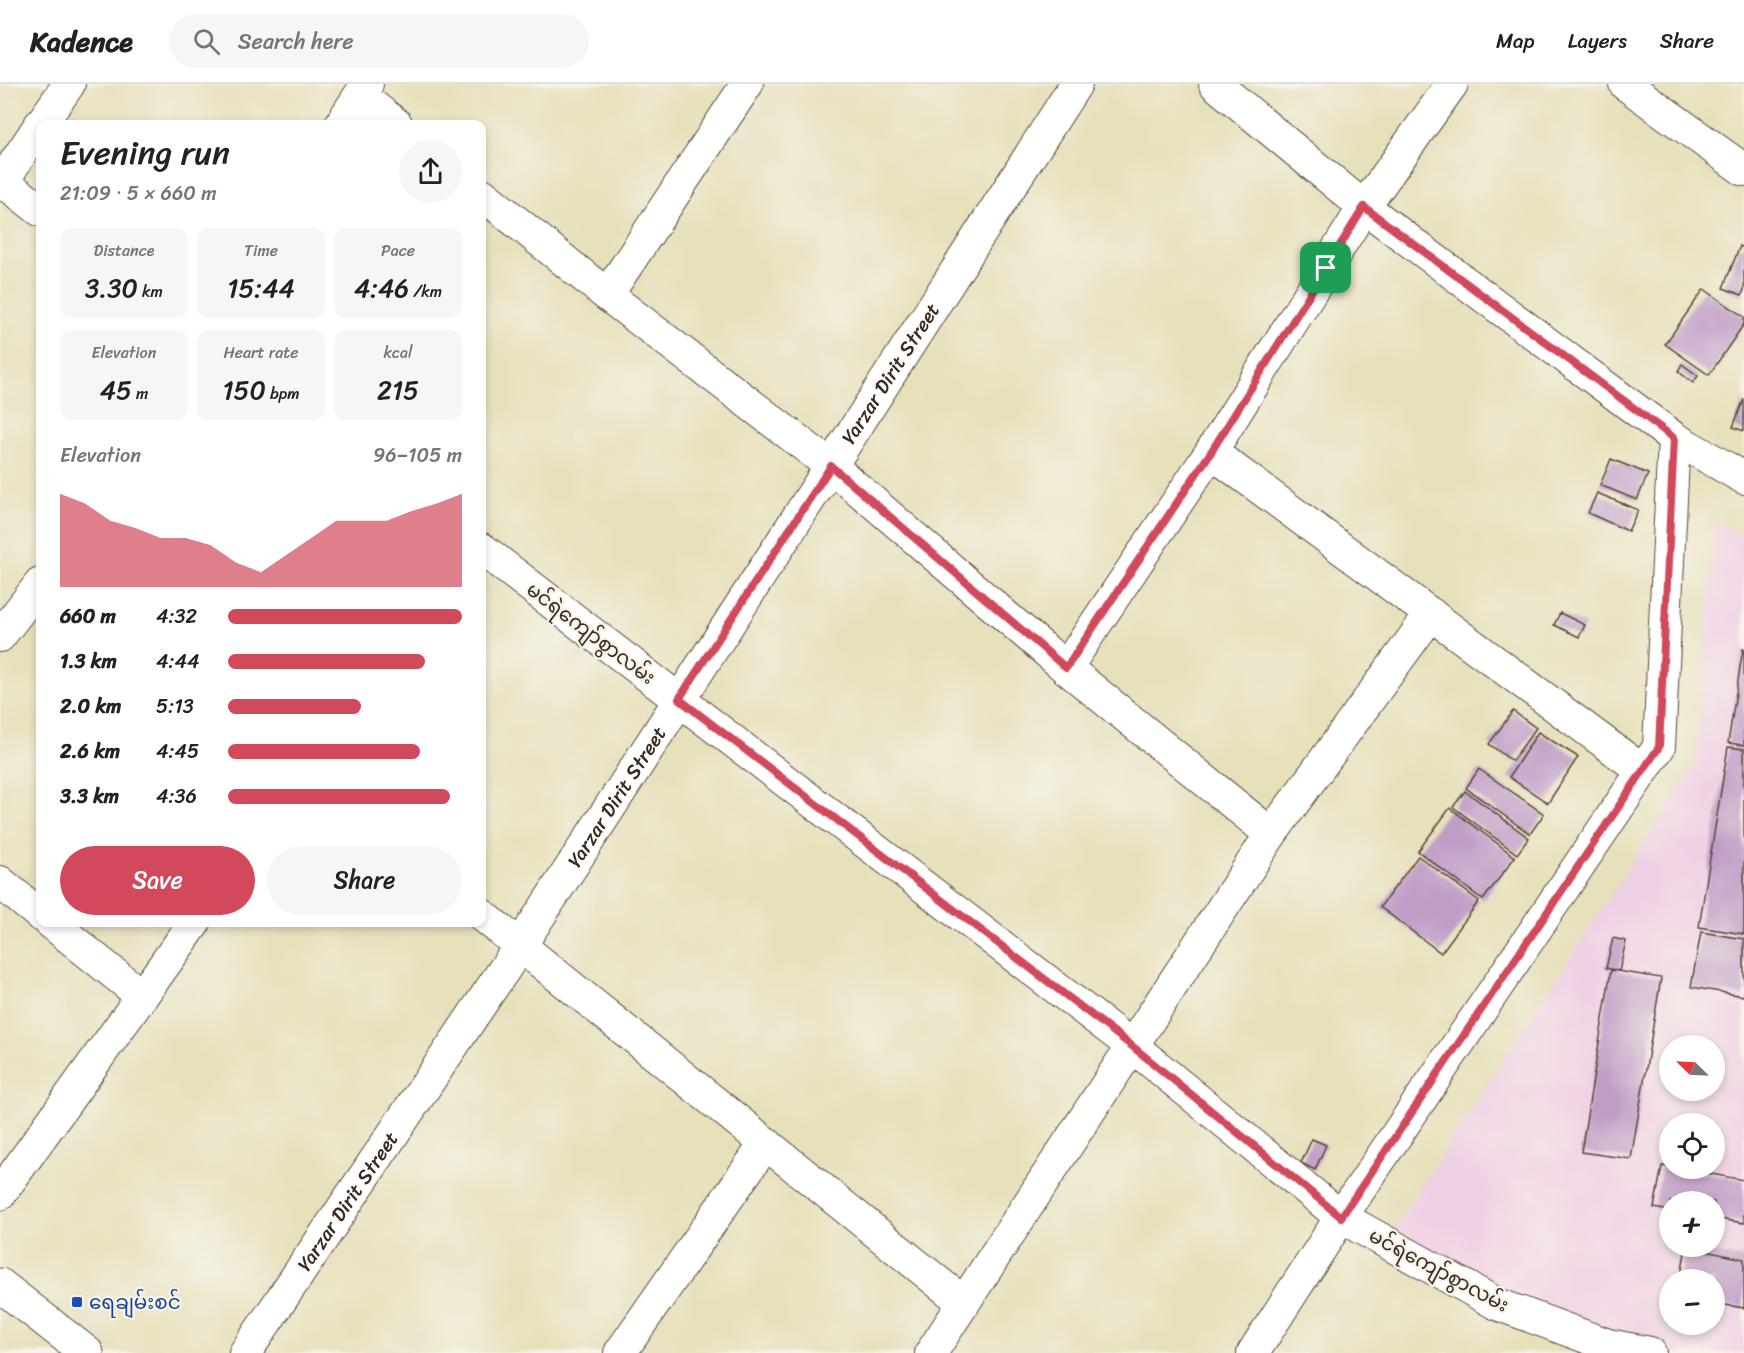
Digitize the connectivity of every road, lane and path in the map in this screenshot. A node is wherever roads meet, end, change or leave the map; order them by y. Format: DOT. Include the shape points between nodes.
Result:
graph roads {
  1 [pos="69,84"];
  2 [pos="747,84"];
  3 [pos="1076,84"];
  4 [pos="1215,84"];
  5 [pos="1452,84"];
  6 [pos="1625,84"];
  7 [pos="364,90"];
  8 [pos="44,120"];
  9 [pos="344,120"];
  10 [pos="392,120"];
  11 [pos="36,132"];
  12 [pos="1744,170"];
  13 [pos="1,181"];
  14 [pos="486,197"];
  15 [pos="36,207"];
  16 [pos="1364,207"];
  17 [pos="607,296"];
  18 [pos="1674,438"];
  19 [pos="1211,452"];
  20 [pos="831,466"];
  21 [pos="1744,477"];
  22 [pos="486,552"];
  23 [pos="36,589"];
  24 [pos="1431,614"];
  25 [pos="0,636"];
  26 [pos="1066,668"];
  27 [pos="679,699"];
  28 [pos="1643,771"];
  29 [pos="1271,834"];
  30 [pos="0,882"];
  31 [pos="36,912"];
  32 [pos="486,918"];
  33 [pos="56,927"];
  34 [pos="191,927"];
  35 [pos="520,946"];
  36 [pos="142,996"];
  37 [pos="1132,1046"];
  38 [pos="766,1143"];
  39 [pos="0,1194"];
  40 [pos="1341,1217"];
  41 [pos="0,1285"];
  42 [pos="964,1303"];
  43 [pos="87,1353"];
  44 [pos="244,1353"];
  45 [pos="620,1353"];
  46 [pos="931,1353"];
  47 [pos="1253,1353"];
  48 [pos="1650,1353"];
  1 -- 8 [label="street"];
  2 -- 17 [label="street"];
  3 -- 20 [label="street, Yarzar Dirit Street"];
  4 -- 16 [label="street"];
  5 -- 16 [label="street"];
  6 -- 12 [label="street"];
  7 -- 9 [label="street"];
  7 -- 10 [label="street"];
  11 -- 13 [label="street"];
  13 -- 15 [label="street"];
  14 -- 17 [label="street"];
  16 -- 18 [label="street"];
  16 -- 19 [label="street"];
  17 -- 20 [label="street"];
  18 -- 21 [label="street"];
  18 -- 28 [label="street" via="1659,747"];
  19 -- 24 [label="street"];
  19 -- 26 [label="street"];
  20 -- 26 [label="street"];
  20 -- 27 [label="street, Yarzar Dirit Street"];
  22 -- 27 [label="street, မင်ရဲကျော်စွာလမ်း"];
  23 -- 25 [label="street"];
  24 -- 28 [label="street"];
  24 -- 29 [label="street"];
  26 -- 29 [label="street"];
  27 -- 35 [label="street, Yarzar Dirit Street"];
  27 -- 37 [label="street, မင်ရဲကျော်စွာလမ်း"];
  28 -- 40 [label="street"];
  29 -- 37 [label="street"];
  30 -- 31 [label="street"];
  32 -- 35 [label="street"];
  33 -- 36 [label="street"];
  34 -- 36 [label="street"];
  35 -- 38 [label="street"];
  35 -- 44 [label="street, Yarzar Dirit Street"];
  36 -- 39 [label="street"];
  37 -- 40 [label="street, မင်ရဲကျော်စွာလမ်း"];
  37 -- 42 [label="street"];
  38 -- 42 [label="street"];
  38 -- 45 [label="street"];
  40 -- 47 [label="street"];
  40 -- 48 [label="street, မင်ရဲကျော်စွာလမ်း" via="1497,1304 1608,1345"];
  41 -- 43 [label="street"];
  42 -- 46 [label="street"];
}
